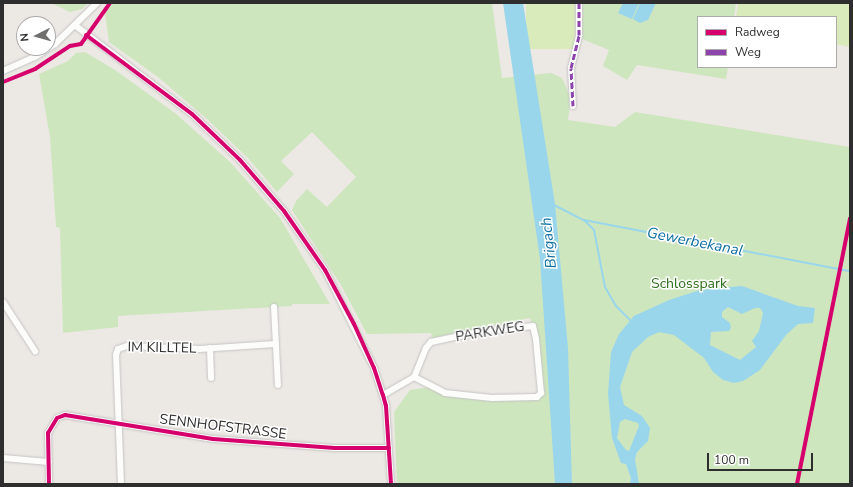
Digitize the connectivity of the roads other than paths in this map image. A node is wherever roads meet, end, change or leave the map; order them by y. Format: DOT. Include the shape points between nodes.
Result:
graph roads {
  1 [pos="97,3"];
  2 [pos="579,3"];
  3 [pos="76,26"];
  4 [pos="3,71"];
  5 [pos="573,106"];
  6 [pos="3,302"];
  7 [pos="274,307"];
  8 [pos="276,344"];
  9 [pos="210,348"];
  10 [pos="35,351"];
  11 [pos="414,377"];
  12 [pos="211,378"];
  13 [pos="278,385"];
  14 [pos="383,395"];
  15 [pos="120,425"];
  16 [pos="389,448"];
  17 [pos="3,458"];
  18 [pos="49,462"];
  19 [pos="49,484"];
  20 [pos="121,484"];
  21 [pos="391,484"];
  1 -- 3 [label="street"];
  2 -- 5 [label="street" via="579,35 571,68"];
  3 -- 4 [label="street" via="35,57"];
  3 -- 14 [label="street" via="192,114 240,160 284,211 324,270 354,324"];
  6 -- 10 [label="street"];
  7 -- 8 [label="street"];
  8 -- 9 [label="street, IM KILLTEL"];
  8 -- 13 [label="street"];
  9 -- 12 [label="street, IM KILLTEL"];
  9 -- 15 [label="street, IM KILLTEL" via="127,346 118,350 116,355"];
  11 -- 11 [label="street, PARKWEG" via="446,393 492,398 537,397 541,393 533,326 478,332 432,342 426,348"];
  11 -- 14 [label="street"];
  14 -- 16 [label="street"];
  15 -- 16 [label="street, SENNHOFSTRASSE" via="213,439 281,445 364,450"];
  15 -- 18 [label="street, SENNHOFSTRASSE" via="65,415 57,418 48,433"];
  15 -- 20 [label="street"];
  16 -- 21 [label="street"];
  17 -- 18 [label="street"];
  18 -- 19 [label="street"];
}
